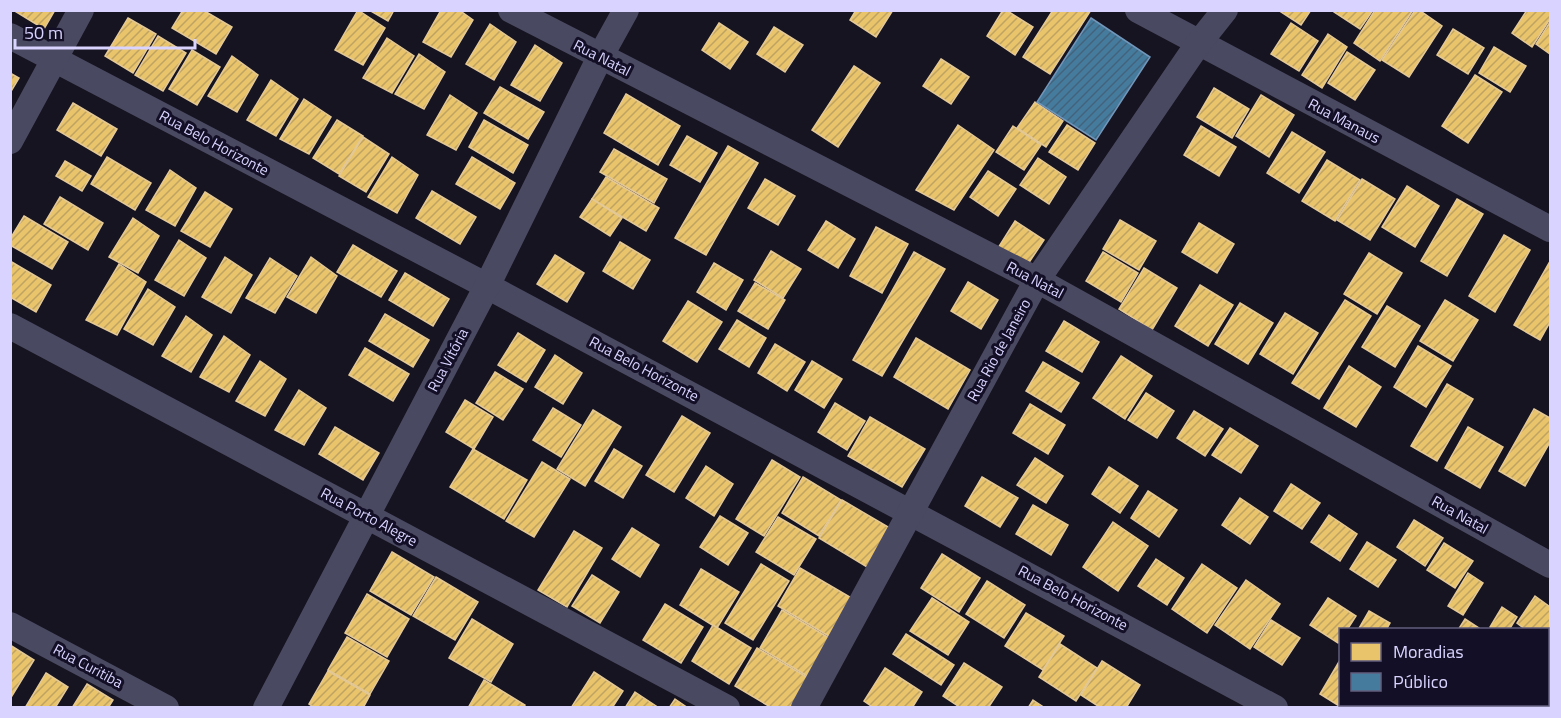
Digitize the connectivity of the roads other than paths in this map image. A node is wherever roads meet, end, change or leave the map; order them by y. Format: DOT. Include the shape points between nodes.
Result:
graph roads {
  1 [pos="81,10"];
  2 [pos="511,10"];
  3 [pos="626,10"];
  4 [pos="1138,10"];
  5 [pos="1225,10"];
  6 [pos="10,36"];
  7 [pos="1198,44"];
  8 [pos="600,57"];
  9 [pos="54,60"];
  10 [pos="10,141"];
  11 [pos="1551,230"];
  12 [pos="1037,280"];
  13 [pos="487,286"];
  14 [pos="10,326"];
  15 [pos="911,511"];
  16 [pos="366,516"];
  17 [pos="1551,565"];
  18 [pos="10,625"];
  19 [pos="166,708"];
  20 [pos="266,708"];
  21 [pos="727,708"];
  22 [pos="804,708"];
  23 [pos="1275,708"];
  1 -- 9 [label="street"];
  2 -- 8 [label="street, Rua Natal"];
  3 -- 8 [label="street, Rua Vitória"];
  4 -- 7 [label="street, Rua Manaus"];
  5 -- 7 [label="street, Rua Rio de Janeiro"];
  6 -- 9 [label="street, Rua Belo Horizonte"];
  7 -- 11 [label="street, Rua Manaus"];
  7 -- 12 [label="street, Rua Rio de Janeiro"];
  8 -- 12 [label="street, Rua Natal"];
  8 -- 13 [label="street, Rua Vitória"];
  9 -- 10 [label="street"];
  9 -- 13 [label="street, Rua Belo Horizonte"];
  12 -- 15 [label="street, Rua Rio de Janeiro"];
  12 -- 17 [label="street, Rua Natal"];
  13 -- 15 [label="street, Rua Belo Horizonte"];
  13 -- 16 [label="street, Rua Vitória"];
  14 -- 16 [label="street, Rua Porto Alegre"];
  15 -- 22 [label="street, Rua Rio de Janeiro"];
  15 -- 23 [label="street, Rua Belo Horizonte"];
  16 -- 20 [label="street, Rua Vitória"];
  16 -- 21 [label="street, Rua Porto Alegre"];
  18 -- 19 [label="street, Rua Curitiba"];
}
